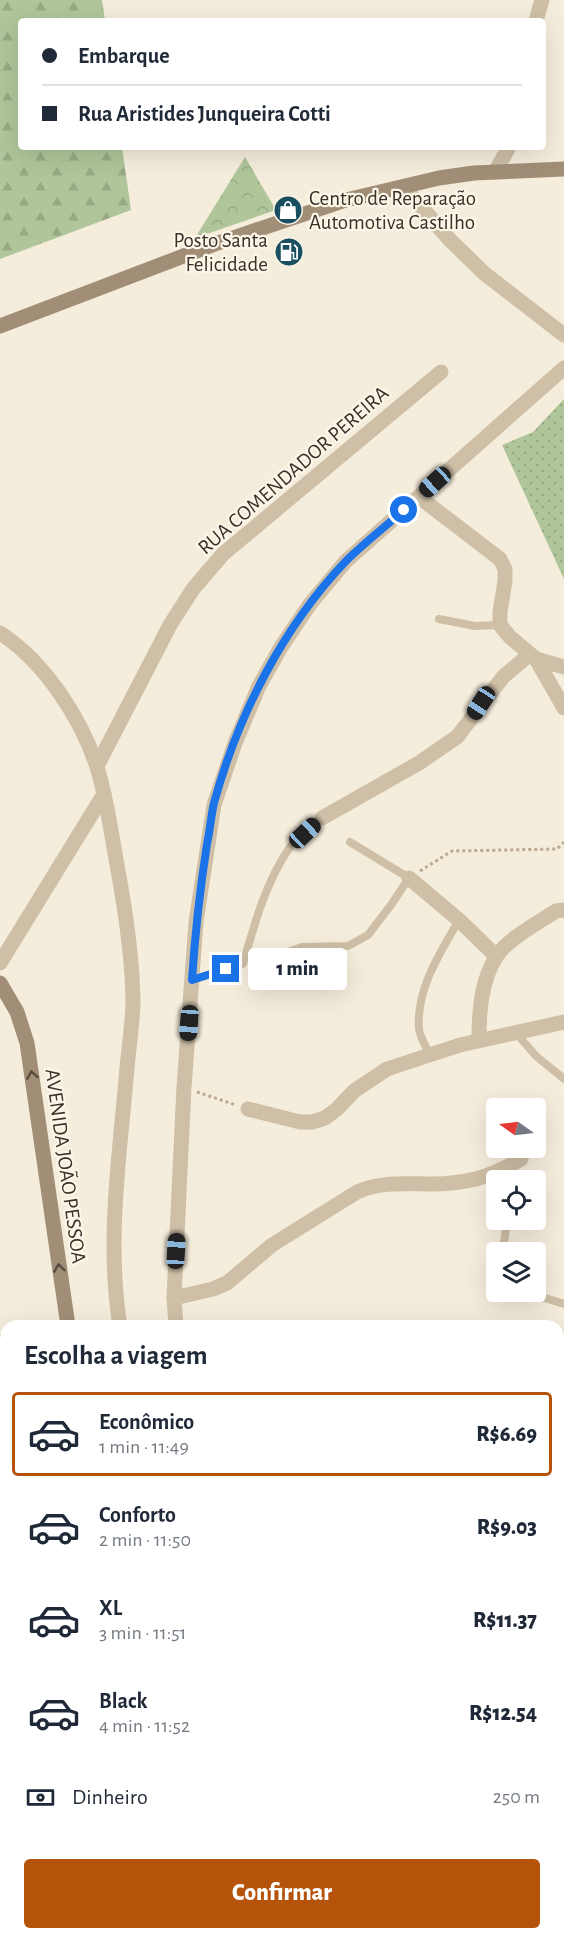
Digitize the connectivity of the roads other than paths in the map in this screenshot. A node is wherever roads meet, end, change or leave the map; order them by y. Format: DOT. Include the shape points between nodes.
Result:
graph roads {
  1 [pos="542,0"];
  2 [pos="537,18"];
  3 [pos="507,150"];
  4 [pos="564,169"];
  5 [pos="495,172"];
  6 [pos="404,187"];
  7 [pos="0,326"];
  8 [pos="564,334"];
  9 [pos="564,368"];
  10 [pos="441,372"];
  11 [pos="419,497"];
  12 [pos="439,619"];
  13 [pos="500,625"];
  14 [pos="0,633"];
  15 [pos="533,657"];
  16 [pos="564,667"];
  17 [pos="564,708"];
  18 [pos="97,766"];
  19 [pos="104,794"];
  20 [pos="322,818"];
  21 [pos="350,842"];
  22 [pos="409,878"];
  23 [pos="564,910"];
  24 [pos="459,920"];
  25 [pos="496,956"];
  26 [pos="270,958"];
  27 [pos="0,963"];
  28 [pos="192,980"];
  29 [pos="0,983"];
  30 [pos="564,1022"];
  31 [pos="516,1033"];
  32 [pos="479,1040"];
  33 [pos="430,1055"];
  34 [pos="564,1079"];
  35 [pos="248,1109"];
  36 [pos="521,1159"];
  37 [pos="509,1170"];
  38 [pos="486,1178"];
  39 [pos="174,1298"];
  40 [pos="546,1298"];
  41 [pos="564,1304"];
  42 [pos="67,1320"];
  43 [pos="120,1320"];
  44 [pos="176,1320"];
  1 -- 2 [label="street"];
  3 -- 5 [label="street"];
  4 -- 5 [label="street"];
  5 -- 6 [label="street" via="439,178"];
  6 -- 7 [label="street" via="346,200 215,244"];
  6 -- 8 [label="street" via="485,274"];
  9 -- 11 [label="street"];
  10 -- 18 [label="street, RUA COMENDADOR PEREIRA" via="270,514 192,589"];
  11 -- 13 [label="street" via="500,559 505,569"];
  11 -- 28 [label="street" via="339,569 310,604 259,686 234,743 214,805"];
  12 -- 13 [label="lane" via="475,626"];
  13 -- 15 [label="street"];
  14 -- 18 [label="street" via="56,689 83,731"];
  15 -- 16 [label="street"];
  15 -- 17 [label="street"];
  15 -- 20 [label="street" via="502,677 457,737"];
  18 -- 19 [label="street"];
  19 -- 27 [label="street"];
  19 -- 43 [label="street" via="124,904 133,1004 113,1236"];
  20 -- 28 [label="lane" via="289,848 272,879 243,964"];
  21 -- 22 [label="lane"];
  22 -- 24 [label="street"];
  22 -- 26 [label="lane" via="368,935 348,946 302,947"];
  23 -- 25 [label="street" via="556,911 516,938"];
  24 -- 25 [label="street"];
  24 -- 33 [label="lane" via="431,968 420,1006 419,1031"];
  25 -- 32 [label="street" via="480,1005"];
  28 -- 39 [label="street"];
  42 -- 29 [label="street, AVENIDA JOÃO PESSOA, one-way" via="27,1043 17,1012"];
  30 -- 31 [label="street"];
  31 -- 32 [label="street"];
  31 -- 34 [label="lane"];
  32 -- 33 [label="street"];
  33 -- 35 [label="street" via="387,1069 354,1091 325,1118 312,1122"];
  36 -- 37 [label="street"];
  38 -- 39 [label="street" via="368,1186 290,1232 227,1283"];
  39 -- 44 [label="street"];
  40 -- 41 [label="lane"];
}
